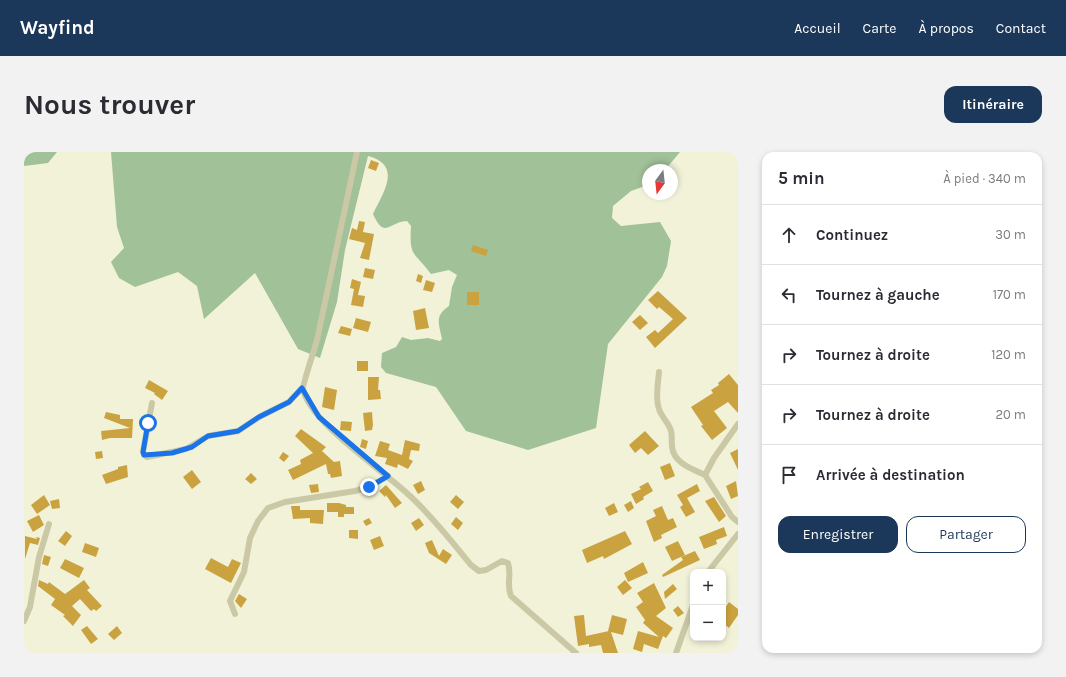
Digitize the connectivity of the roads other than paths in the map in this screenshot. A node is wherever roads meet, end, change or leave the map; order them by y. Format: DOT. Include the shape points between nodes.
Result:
graph roads {
  1 [pos="357,152"];
  2 [pos="659,372"];
  3 [pos="302,388"];
  4 [pos="152,403"];
  5 [pos="738,424"];
  6 [pos="705,475"];
  7 [pos="388,476"];
  8 [pos="738,522"];
  9 [pos="49,524"];
  10 [pos="738,534"];
  11 [pos="710,569"];
  12 [pos="690,613"];
  13 [pos="235,614"];
  14 [pos="24,622"];
  15 [pos="576,653"];
  16 [pos="676,653"];
  1 -- 3 [label="street" via="319,330"];
  2 -- 6 [label="street" via="659,409 670,427 675,456 688,467"];
  3 -- 4 [label="street" via="289,402 238,431 208,436 186,449 147,456 143,452"];
  3 -- 7 [label="street" via="319,417"];
  5 -- 6 [label="street"];
  6 -- 8 [label="street" via="732,517"];
  7 -- 13 [label="street" via="369,487 355,491 285,502 268,508 250,538 244,572 230,601"];
  7 -- 15 [label="street" via="410,496 479,571 502,561 508,563 508,588 511,596"];
  9 -- 14 [label="street" via="39,557 30,607"];
  10 -- 11 [label="street"];
  12 -- 16 [label="street"];
}
